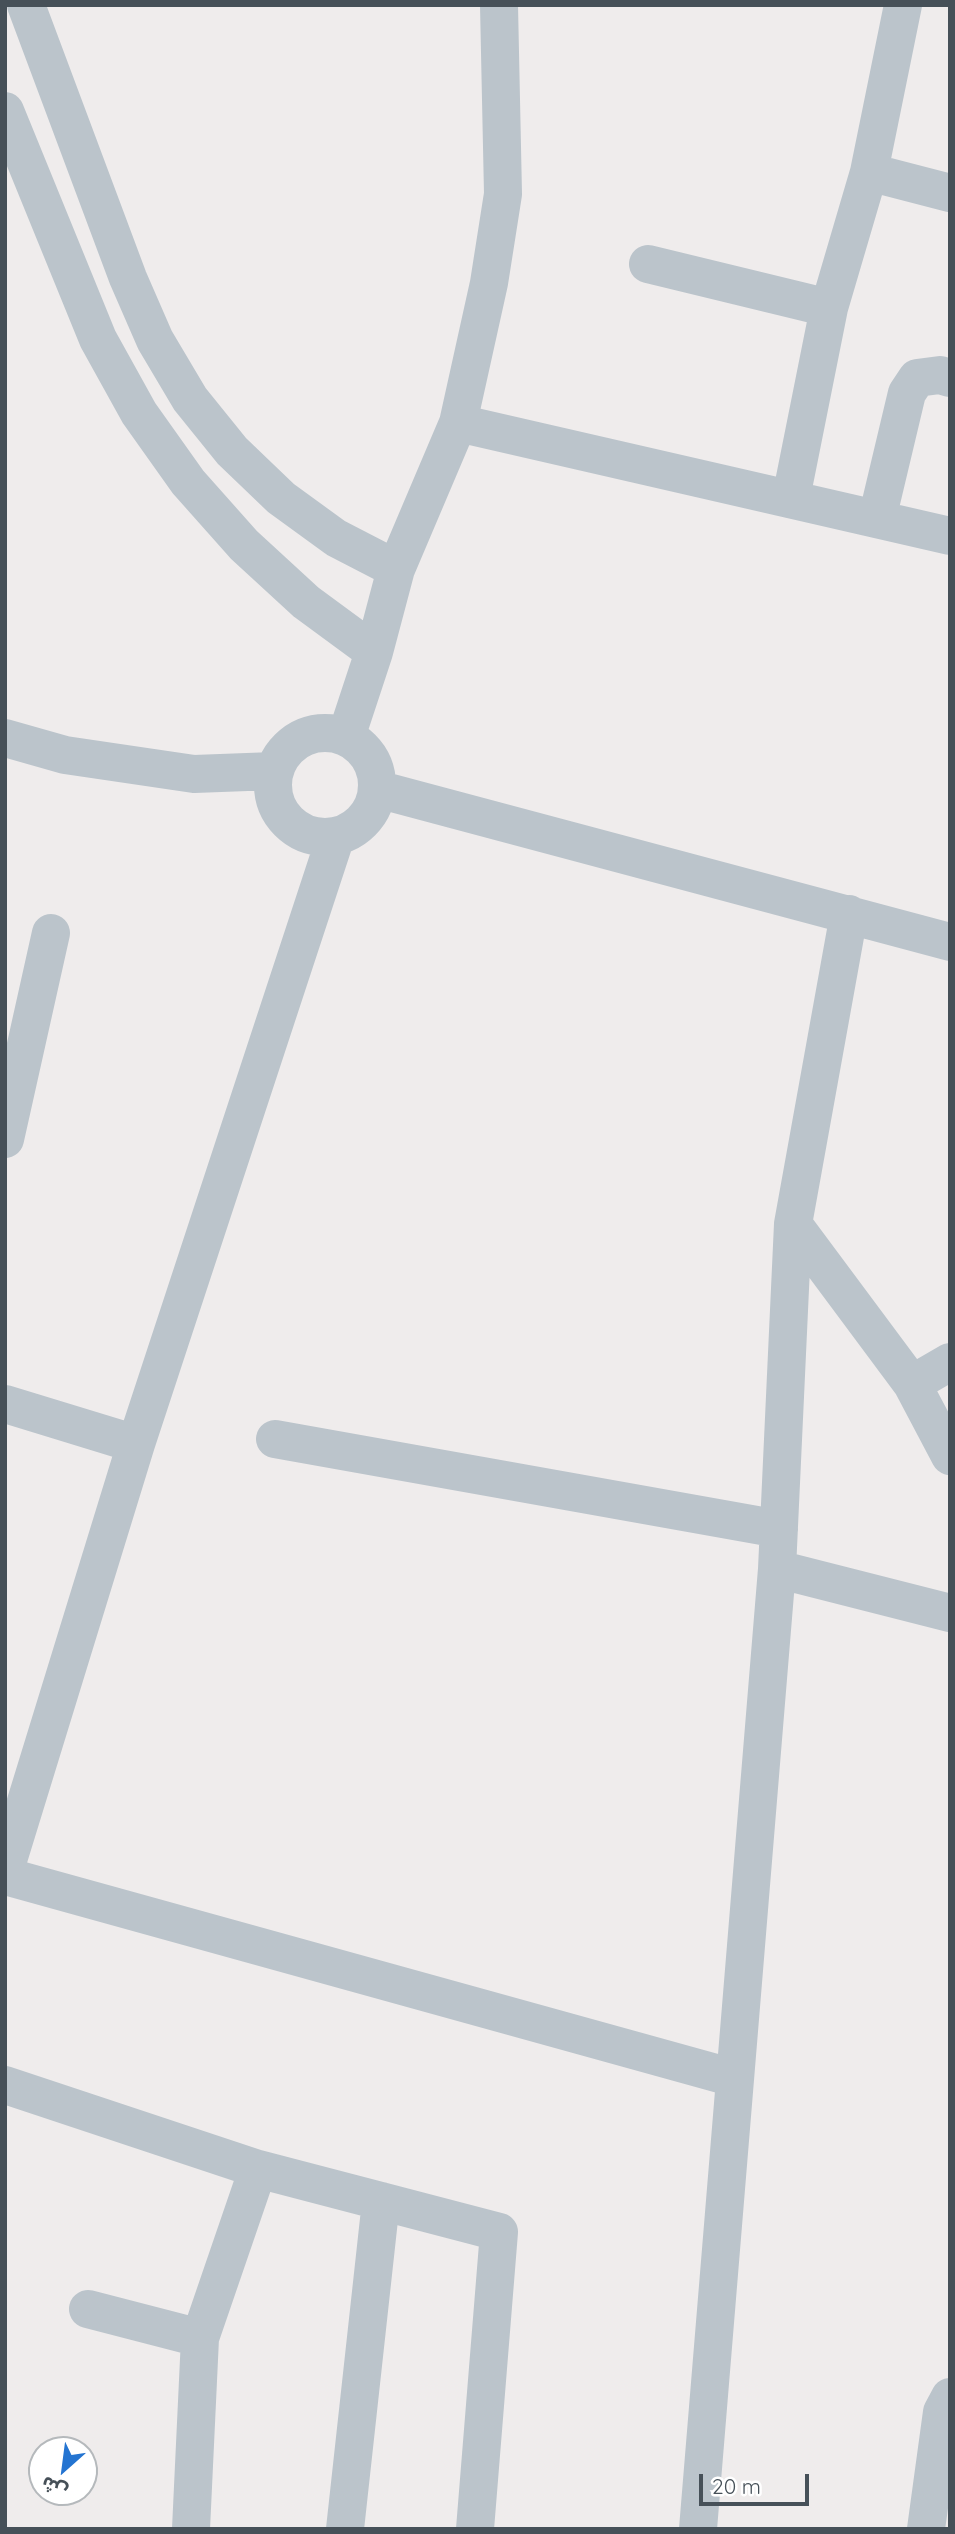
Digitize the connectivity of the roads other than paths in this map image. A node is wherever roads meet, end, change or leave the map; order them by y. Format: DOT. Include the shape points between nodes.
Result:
graph roads {
  1 [pos="26,5"];
  2 [pos="499,5"];
  3 [pos="903,5"];
  4 [pos="5,111"];
  5 [pos="869,172"];
  6 [pos="950,192"];
  7 [pos="648,264"];
  8 [pos="829,308"];
  9 [pos="950,378"];
  10 [pos="458,423"];
  11 [pos="791,498"];
  12 [pos="877,519"];
  13 [pos="950,536"];
  14 [pos="396,569"];
  15 [pos="374,652"];
  16 [pos="346,737"];
  17 [pos="5,738"];
  18 [pos="274,771"];
  19 [pos="377,789"];
  20 [pos="336,836"];
  21 [pos="849,914"];
  22 [pos="51,933"];
  23 [pos="950,942"];
  24 [pos="5,1139"];
  25 [pos="793,1224"];
  26 [pos="950,1362"];
  27 [pos="912,1384"];
  28 [pos="5,1404"];
  29 [pos="275,1438"];
  30 [pos="136,1444"];
  31 [pos="950,1456"];
  32 [pos="779,1529"];
  33 [pos="777,1569"];
  34 [pos="950,1613"];
  35 [pos="7,1856"];
  36 [pos="734,2078"];
  37 [pos="5,2085"];
  38 [pos="258,2169"];
  39 [pos="381,2201"];
  40 [pos="88,2309"];
  41 [pos="200,2338"];
  42 [pos="947,2409"];
  43 [pos="191,2529"];
  44 [pos="345,2529"];
  45 [pos="475,2529"];
  46 [pos="698,2529"];
  47 [pos="926,2529"];
  1 -- 14 [label="street" via="128,278 155,340 190,399 232,451 281,498 336,538"];
  2 -- 10 [label="street" via="503,194"];
  3 -- 5 [label="street"];
  4 -- 15 [label="street" via="97,339 139,413 188,482 244,545 306,602"];
  5 -- 6 [label="street"];
  5 -- 8 [label="street"];
  7 -- 8 [label="street"];
  8 -- 11 [label="street"];
  9 -- 12 [label="street" via="917,378 907,393"];
  10 -- 11 [label="street"];
  10 -- 14 [label="street"];
  11 -- 12 [label="street"];
  12 -- 13 [label="street"];
  14 -- 15 [label="street"];
  15 -- 16 [label="street"];
  16 -- 18 [label="street" via="311,734 295,742"];
  16 -- 19 [label="street" via="370,758"];
  17 -- 18 [label="street" via="65,755 194,774"];
  18 -- 20 [label="street" via="277,805 287,821 301,832"];
  19 -- 20 [label="street" via="365,820"];
  19 -- 21 [label="street"];
  20 -- 30 [label="street"];
  21 -- 23 [label="street"];
  21 -- 25 [label="street"];
  22 -- 24 [label="street"];
  25 -- 27 [label="street"];
  25 -- 32 [label="street"];
  26 -- 27 [label="street"];
  27 -- 31 [label="street"];
  28 -- 30 [label="street"];
  29 -- 32 [label="street"];
  30 -- 35 [label="street"];
  32 -- 33 [label="street"];
  33 -- 34 [label="street"];
  33 -- 36 [label="street"];
  35 -- 36 [label="street"];
  36 -- 46 [label="street"];
  37 -- 38 [label="street"];
  38 -- 39 [label="street"];
  38 -- 41 [label="street"];
  39 -- 44 [label="street"];
  39 -- 45 [label="street" via="499,2232"];
  40 -- 41 [label="street"];
  41 -- 43 [label="street"];
  42 -- 47 [label="street"];
}
